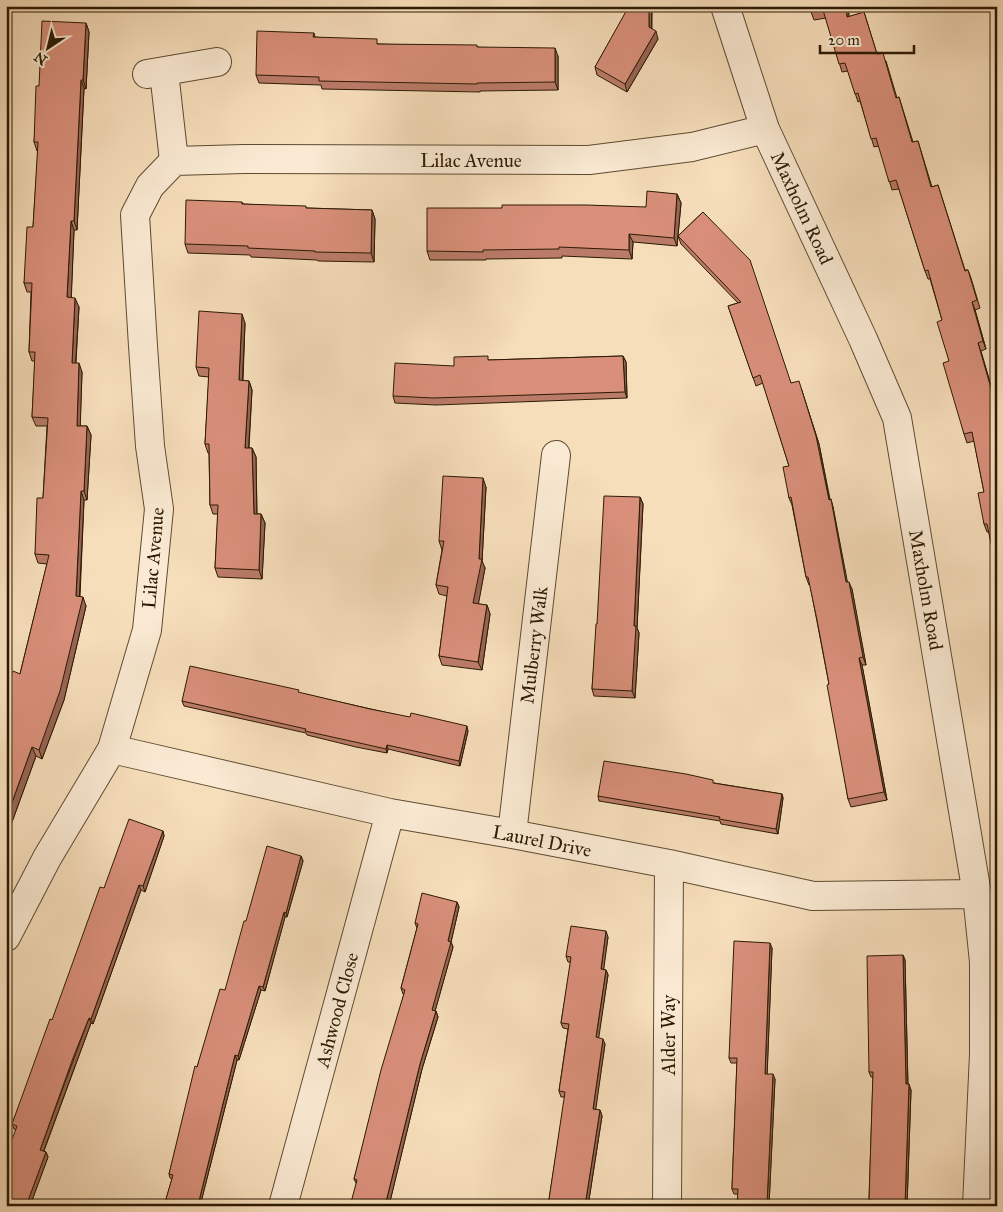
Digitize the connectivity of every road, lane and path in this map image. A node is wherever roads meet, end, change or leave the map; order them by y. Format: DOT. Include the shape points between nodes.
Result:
graph roads {
  1 [pos="725,6"];
  2 [pos="217,62"];
  3 [pos="765,128"];
  4 [pos="174,161"];
  5 [pos="556,455"];
  6 [pos="112,749"];
  7 [pos="390,813"];
  8 [pos="512,834"];
  9 [pos="669,864"];
  10 [pos="977,894"];
  11 [pos="6,937"];
  12 [pos="284,1206"];
  13 [pos="667,1206"];
  14 [pos="977,1206"];
  1 -- 3 [label="street, Maxholm Road"];
  2 -- 4 [label="street" via="155,73"];
  3 -- 4 [label="street, Lilac Avenue" via="692,147 589,160"];
  3 -- 10 [label="street, Maxholm Road" via="864,339 897,418"];
  4 -- 6 [label="street, Lilac Avenue" via="150,186 135,215 150,437 159,508 147,630"];
  5 -- 8 [label="street, Mulberry Walk"];
  6 -- 7 [label="street, Laurel Drive"];
  6 -- 11 [label="street, Lilac Avenue" via="47,858"];
  7 -- 8 [label="street, Laurel Drive"];
  7 -- 12 [label="street, Ashwood Close"];
  8 -- 9 [label="street, Laurel Drive"];
  9 -- 10 [label="street, Laurel Drive" via="814,896"];
  9 -- 13 [label="street, Alder Way"];
  10 -- 14 [label="street, Maxholm Road" via="984,962 984,1054"];
}
